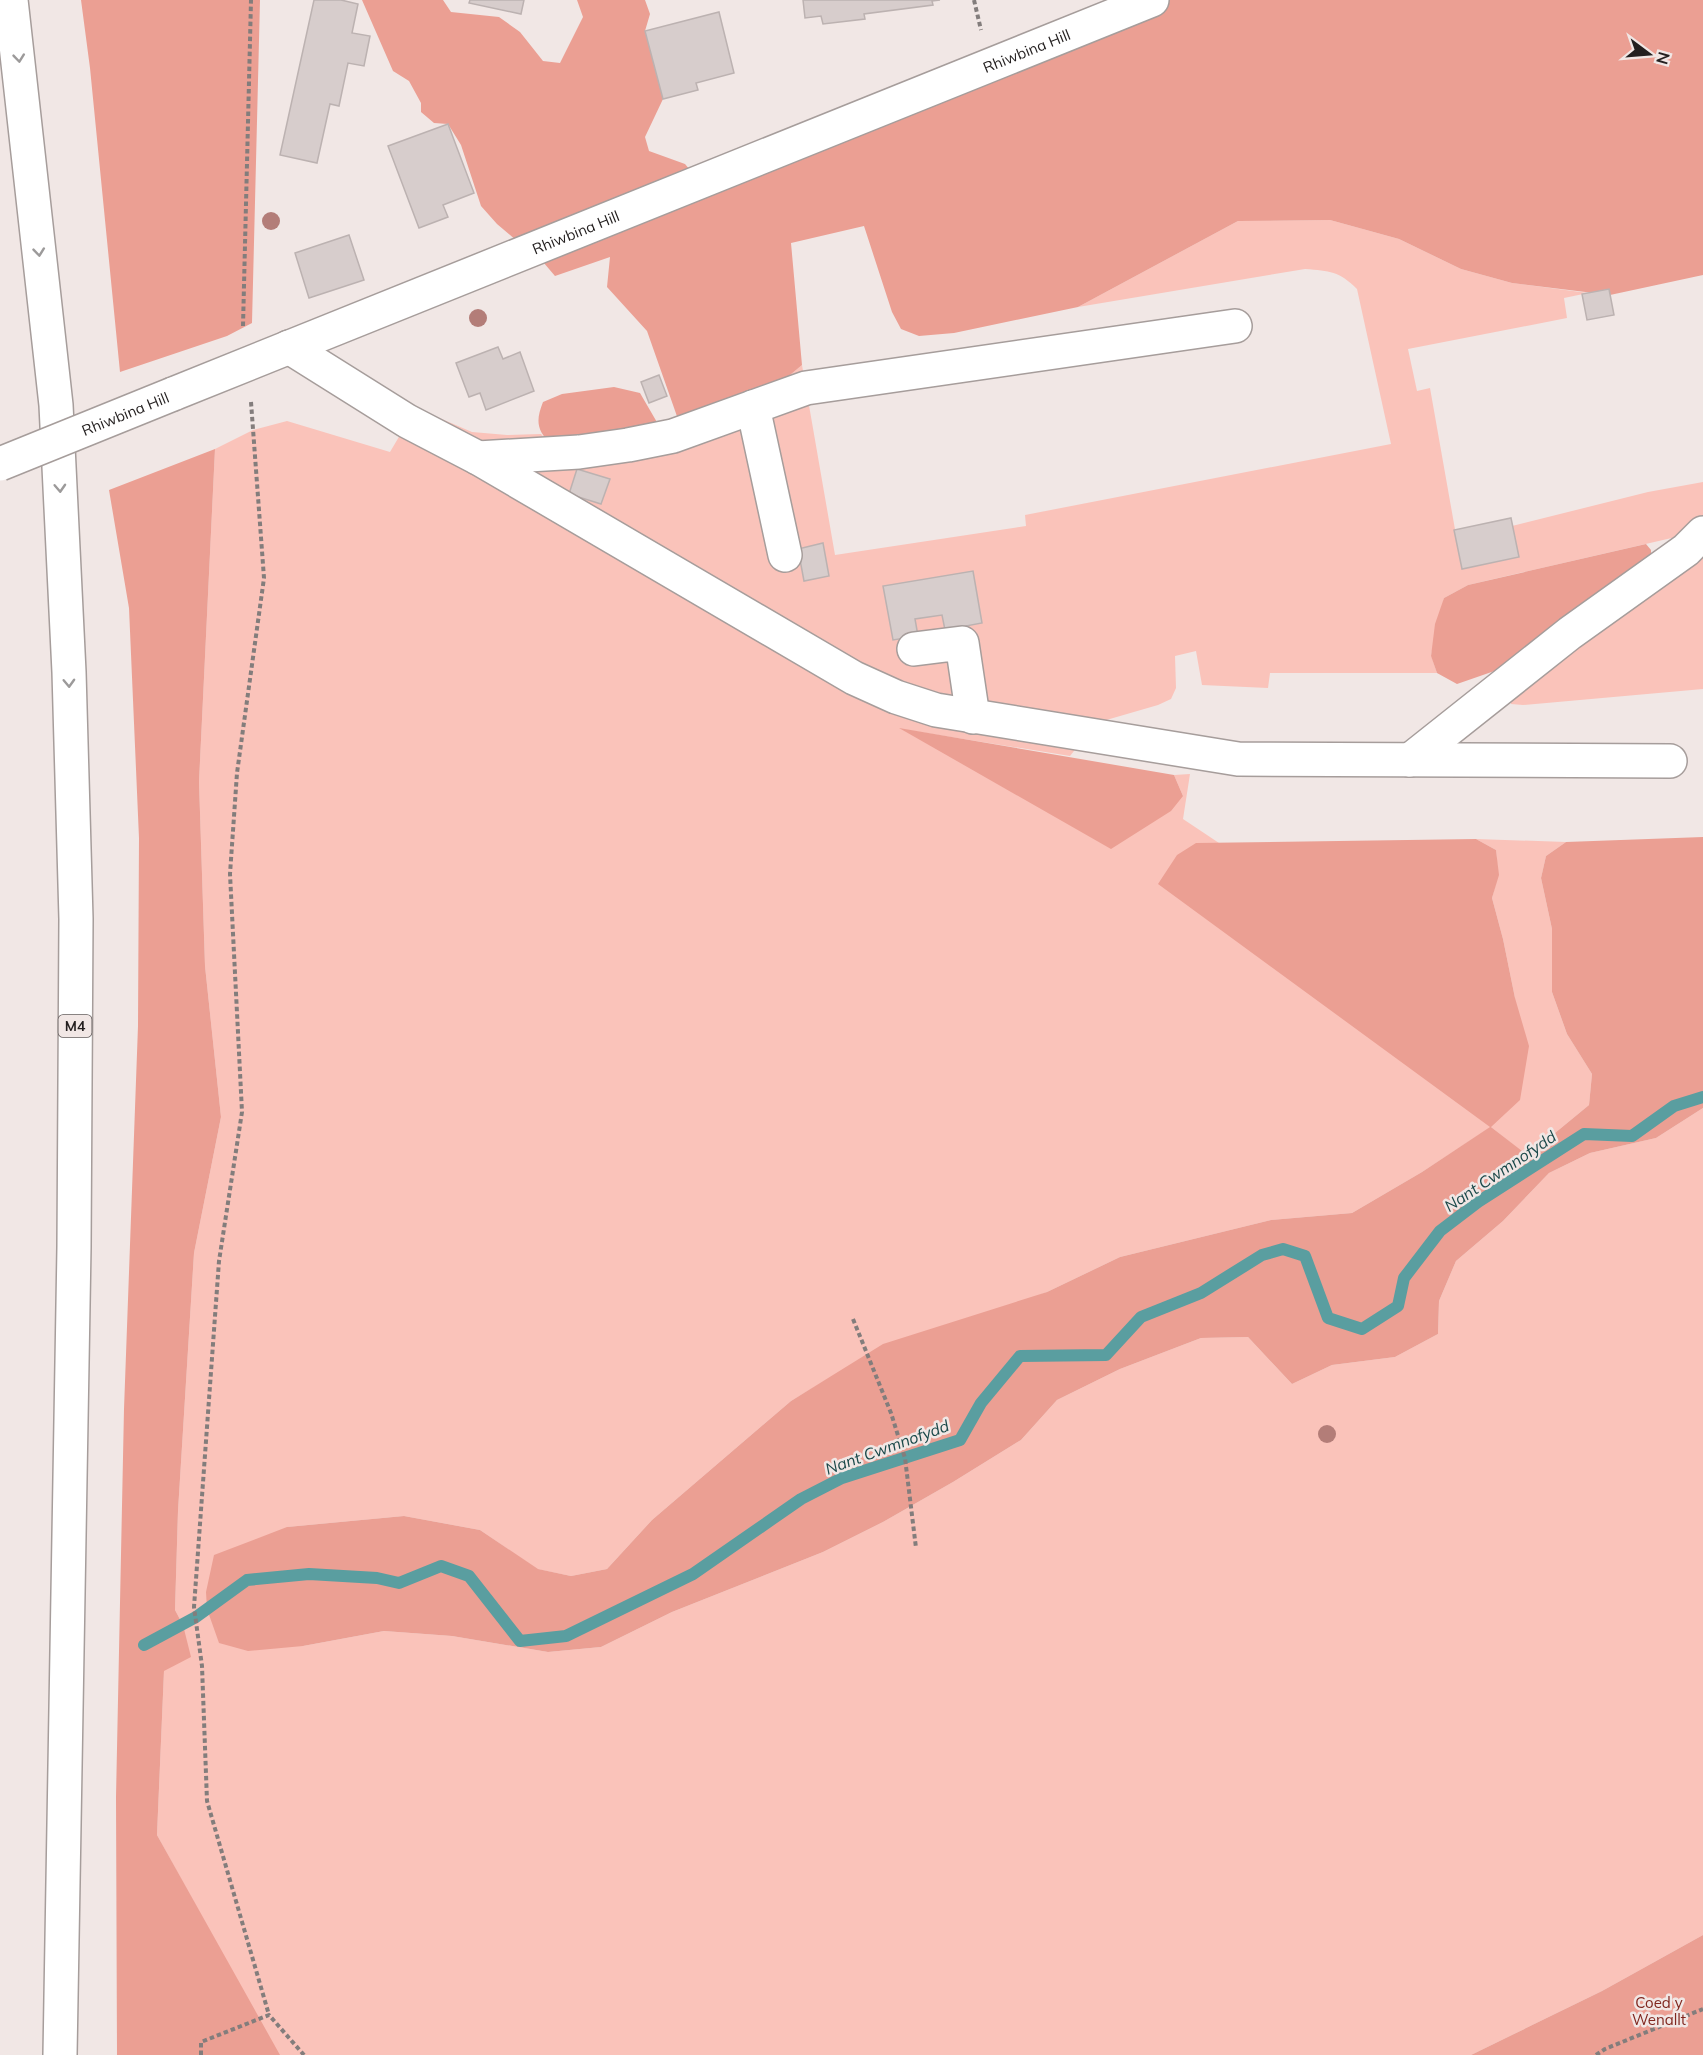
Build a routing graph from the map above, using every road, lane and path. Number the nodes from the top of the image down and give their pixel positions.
1 (11, 0) edge
2 (251, 0) edge
3 (1152, 0) edge
4 (1235, 326) dead end
5 (289, 347) junction
6 (247, 364) junction
7 (753, 407) junction
8 (478, 458) junction
9 (0, 464) edge
10 (1703, 533) edge
11 (785, 555) dead end
12 (914, 649) dead end
13 (973, 717) junction
14 (1410, 760) junction
15 (1670, 761) dead end
16 (853, 1319) dead end
17 (916, 1548) dead end
18 (1703, 2009) edge
19 (269, 2015) junction
20 (60, 2055) edge
21 (201, 2055) edge
22 (304, 2055) edge
23 (1596, 2055) edge

1 -> 20 main road, M4
2 - 6 path
3 - 5 main road, Rhiwbina Hill
4 - 7 main road
5 - 6 main road, Rhiwbina Hill
5 - 8 main road
6 - 9 main road, Rhiwbina Hill, bridge
6 - 19 path
7 - 8 main road
7 - 11 main road
8 - 13 main road
10 - 14 main road
12 - 13 main road
13 - 14 main road
14 - 15 main road
16 - 17 path
18 - 23 path
19 - 21 path
19 - 22 path

